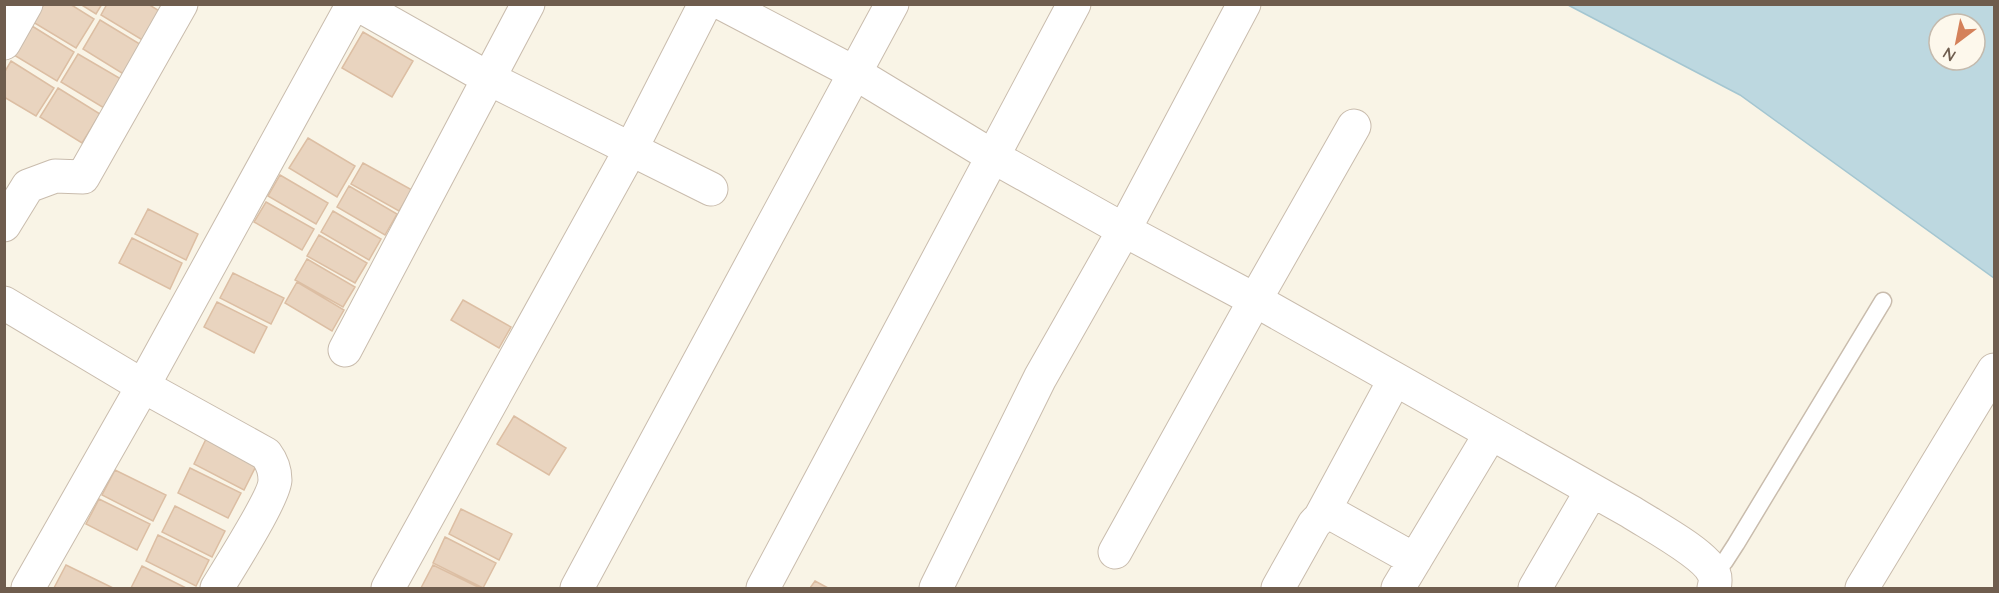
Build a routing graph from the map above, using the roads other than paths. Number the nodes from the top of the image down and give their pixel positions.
1 (26, 4) edge
2 (181, 4) edge
3 (355, 4) edge
4 (528, 4) edge
5 (705, 4) edge
6 (723, 4) edge
7 (892, 4) edge
8 (1074, 4) edge
9 (1244, 4) edge
10 (4, 43) edge
11 (855, 73) junction
12 (488, 78) junction
13 (1354, 126) dead end
14 (631, 149) junction
15 (992, 156) junction
16 (711, 189) dead end
17 (4, 225) edge
18 (1124, 230) junction
19 (1255, 300) junction
20 (1883, 301) dead end
21 (4, 303) edge
22 (345, 350) dead end
23 (1995, 370) edge
24 (1395, 379) junction
25 (143, 386) junction
26 (1491, 433) junction
27 (1592, 490) junction
28 (1321, 516) junction
29 (1115, 552) dead end
30 (1415, 560) junction
31 (1714, 581) edge
32 (28, 588) edge
33 (217, 588) edge
34 (388, 588) edge
35 (577, 588) edge
36 (763, 588) edge
37 (936, 588) edge
38 (1278, 588) edge
39 (1398, 588) edge
40 (1535, 588) edge
41 (1862, 588) edge

1 - 10 street
2 - 17 street
3 - 12 street
3 - 25 street
4 - 12 street
5 - 14 street
6 - 11 street
7 - 11 street
8 - 15 street
9 - 18 street
11 - 15 street
11 - 35 street
12 - 14 street
12 - 22 street
13 - 19 street
14 - 16 street
14 - 34 street
15 - 18 street
15 - 36 street
18 - 19 street
18 - 37 street
19 - 24 street
19 - 29 street
20 - 31 lane
21 - 25 street
23 - 41 street
24 - 26 street
24 - 28 street
25 - 32 street
25 - 33 street
26 - 27 street
26 - 30 street
27 - 31 street
27 - 40 street
28 - 30 street
28 - 38 street
30 - 39 street

